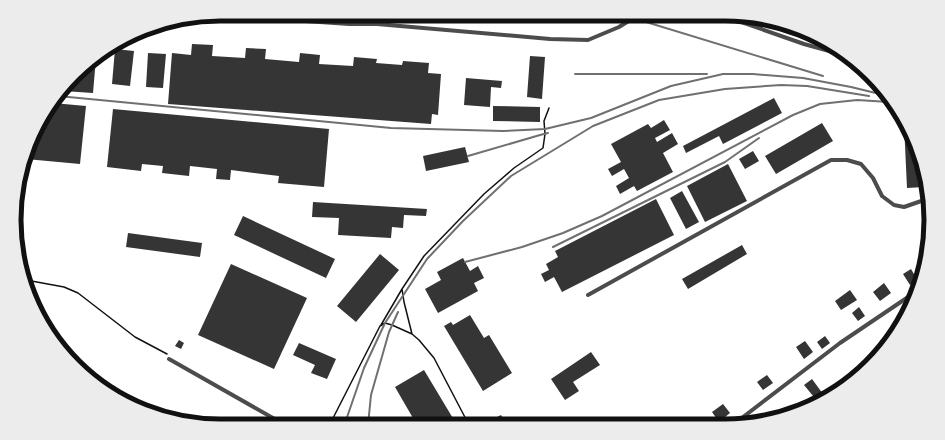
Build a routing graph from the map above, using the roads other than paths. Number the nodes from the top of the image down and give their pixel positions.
1 (309, 21) edge
2 (629, 21) edge
3 (739, 21) edge
4 (830, 51) edge
5 (923, 200) edge
6 (588, 295) dead end
7 (909, 297) edge
8 (169, 359) dead end
9 (742, 418) edge
10 (275, 419) edge

1 - 2 street
3 - 4 street
5 - 6 street
7 - 9 street
8 - 10 street

